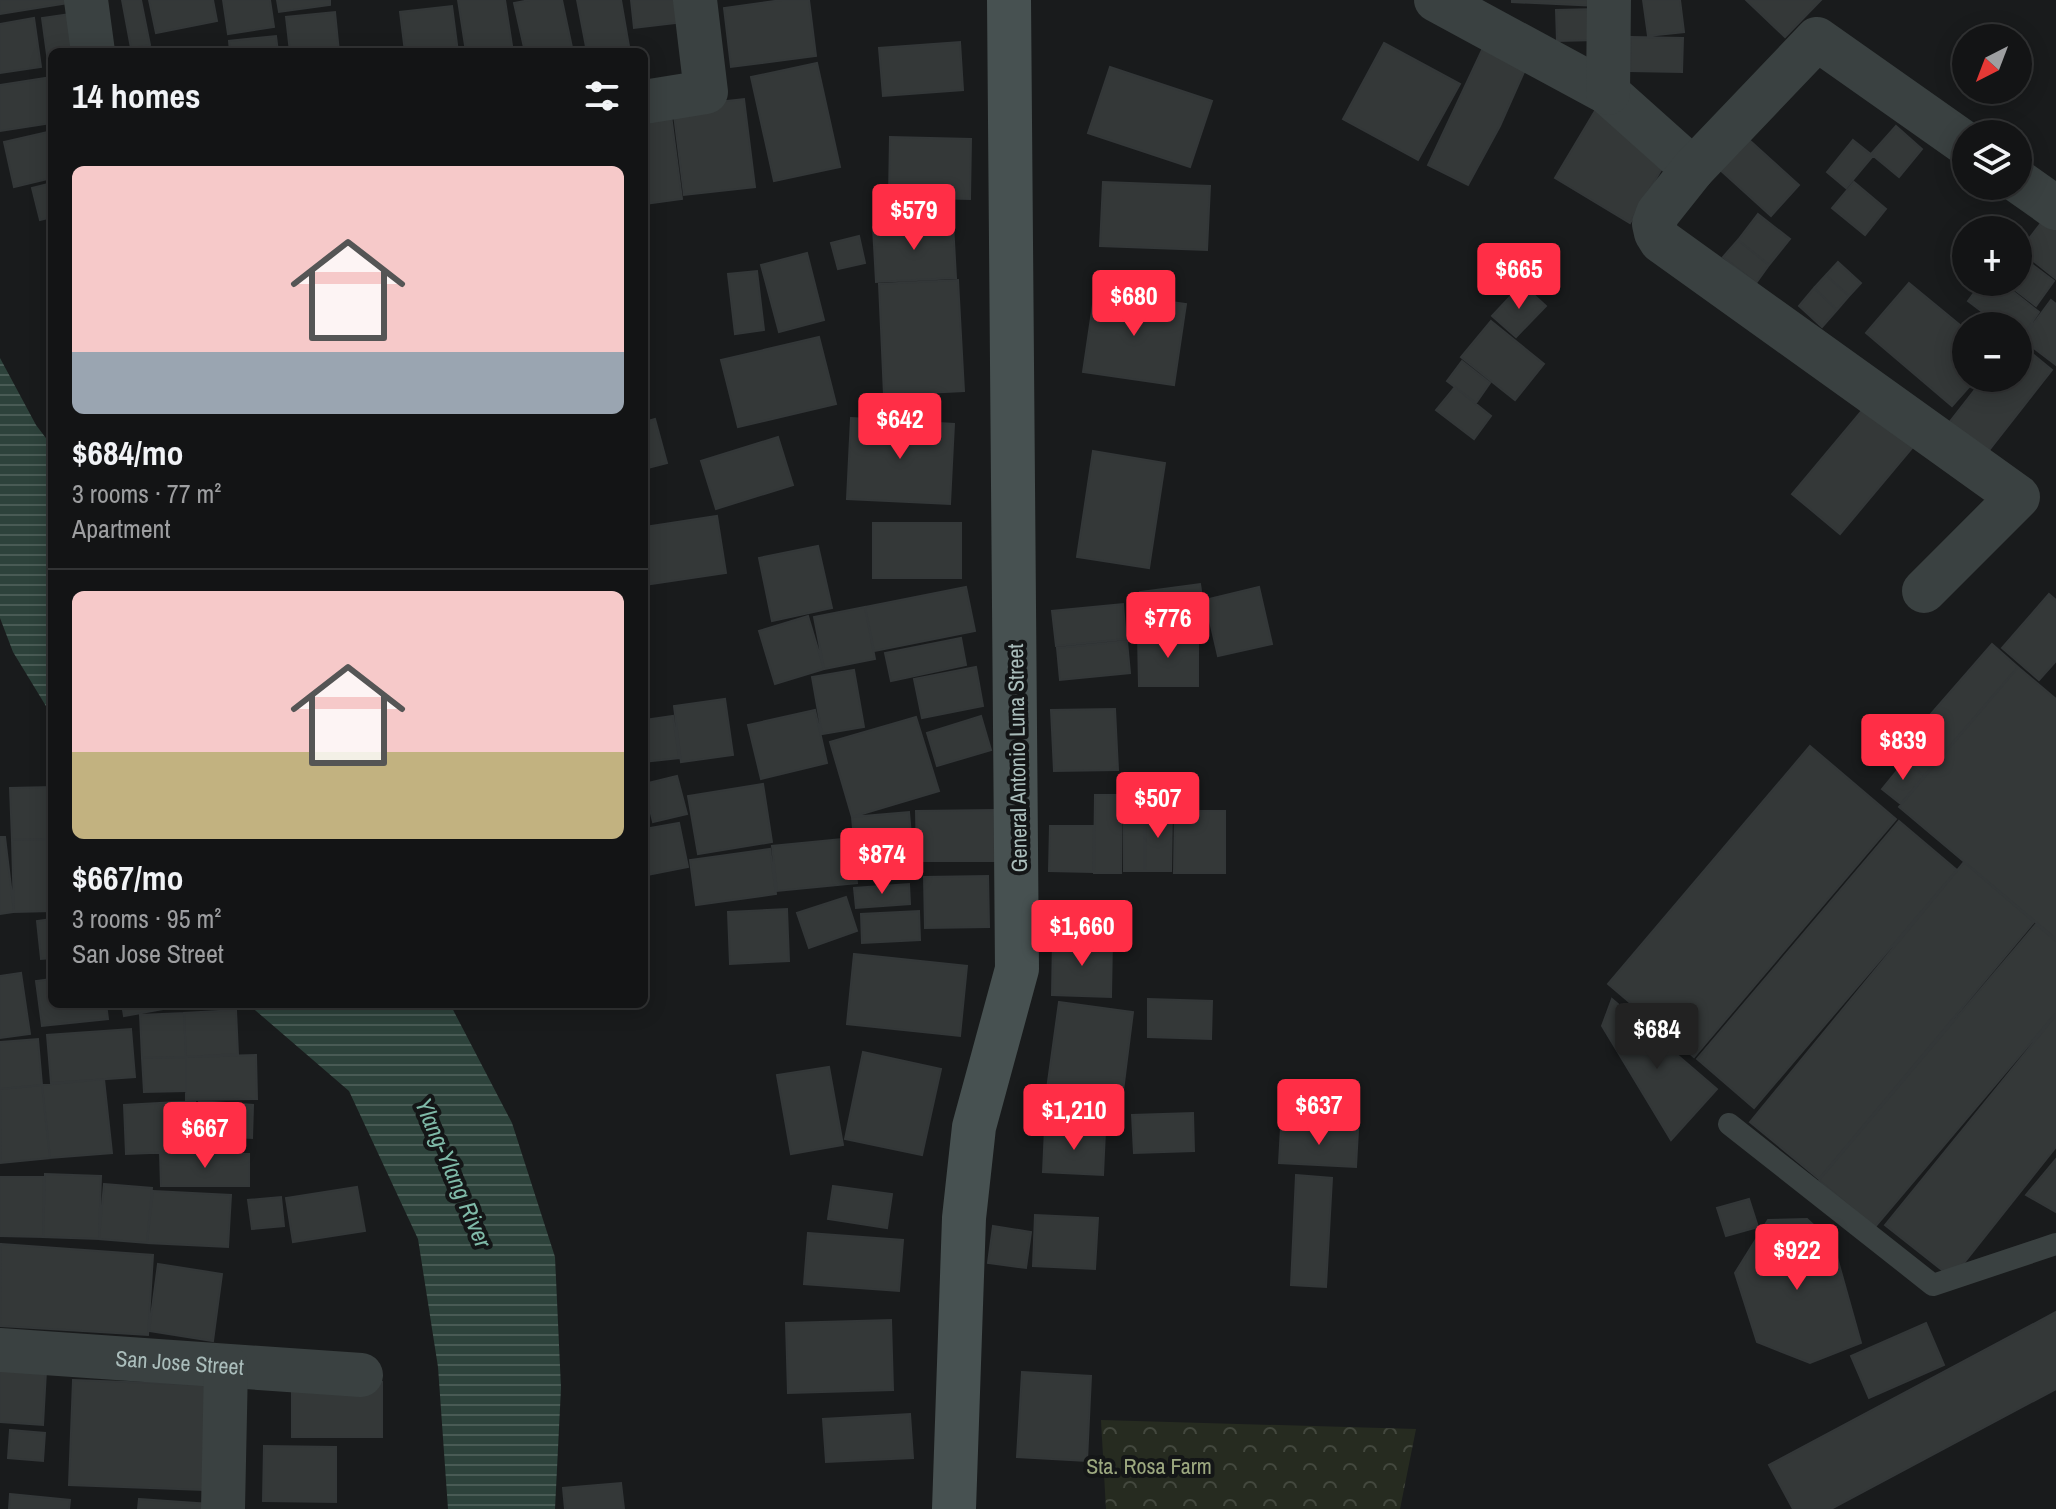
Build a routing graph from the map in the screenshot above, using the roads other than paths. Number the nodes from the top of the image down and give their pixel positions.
1 (86, 0) edge
2 (695, 0) edge
3 (1009, 0) edge
4 (1436, 0) edge
5 (1609, 0) edge
6 (92, 48) edge
7 (1608, 93) junction
8 (648, 101) edge
9 (1952, 134) edge
10 (1693, 169) junction
11 (2032, 191) edge
12 (2056, 208) edge
13 (1924, 591) dead end
14 (1729, 1124) dead end
15 (2056, 1244) edge
16 (0, 1350) edge
17 (226, 1366) junction
18 (361, 1375) dead end
19 (223, 1509) edge
20 (954, 1509) edge

1 - 6 street
2 - 8 street
3 - 20 main road, General Antonio Luna Street
4 - 7 street
5 - 7 street
7 - 10 street
9 - 10 street
10 - 13 street
11 - 12 street
14 - 15 lane
16 - 17 street, San Jose Street
17 - 18 street, San Jose Street
17 - 19 street

